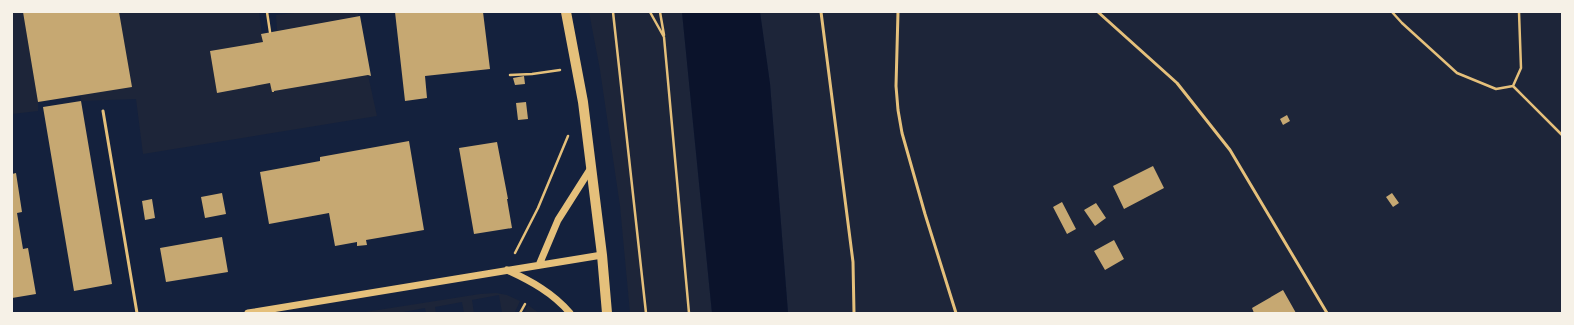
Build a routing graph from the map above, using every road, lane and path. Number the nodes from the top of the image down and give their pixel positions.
1 (267, 12) edge
2 (566, 12) edge
3 (614, 12) edge
4 (650, 12) edge
5 (660, 12) edge
6 (821, 12) edge
7 (898, 12) edge
8 (1098, 12) edge
9 (1392, 12) edge
10 (1519, 12) edge
11 (270, 32) dead end
12 (664, 37) junction
13 (576, 67) junction
14 (510, 75) dead end
15 (1513, 86) junction
16 (103, 111) dead end
17 (571, 130) dead end
18 (1562, 135) edge
19 (591, 168) junction
20 (522, 240) dead end
21 (602, 255) junction
22 (539, 265) junction
23 (507, 270) junction
24 (525, 304) dead end
25 (137, 313) edge
26 (248, 313) edge
27 (520, 313) edge
28 (570, 313) edge
29 (606, 313) edge
30 (646, 313) edge
31 (689, 313) edge
32 (854, 313) edge
33 (956, 313) edge
34 (1327, 313) edge

1 - 11 path
2 - 13 main road
3 - 30 path
4 - 12 path
5 - 12 path
6 - 32 lane
7 - 33 lane
8 - 34 lane
9 - 15 path
10 - 15 path
12 - 31 path
13 - 14 path
13 - 19 main road
15 - 18 path
16 - 25 lane
17 - 20 path
19 - 21 main road
19 - 22 street
21 - 22 street
21 - 29 main road
22 - 23 street
23 - 26 street
23 - 28 street
24 - 27 path

